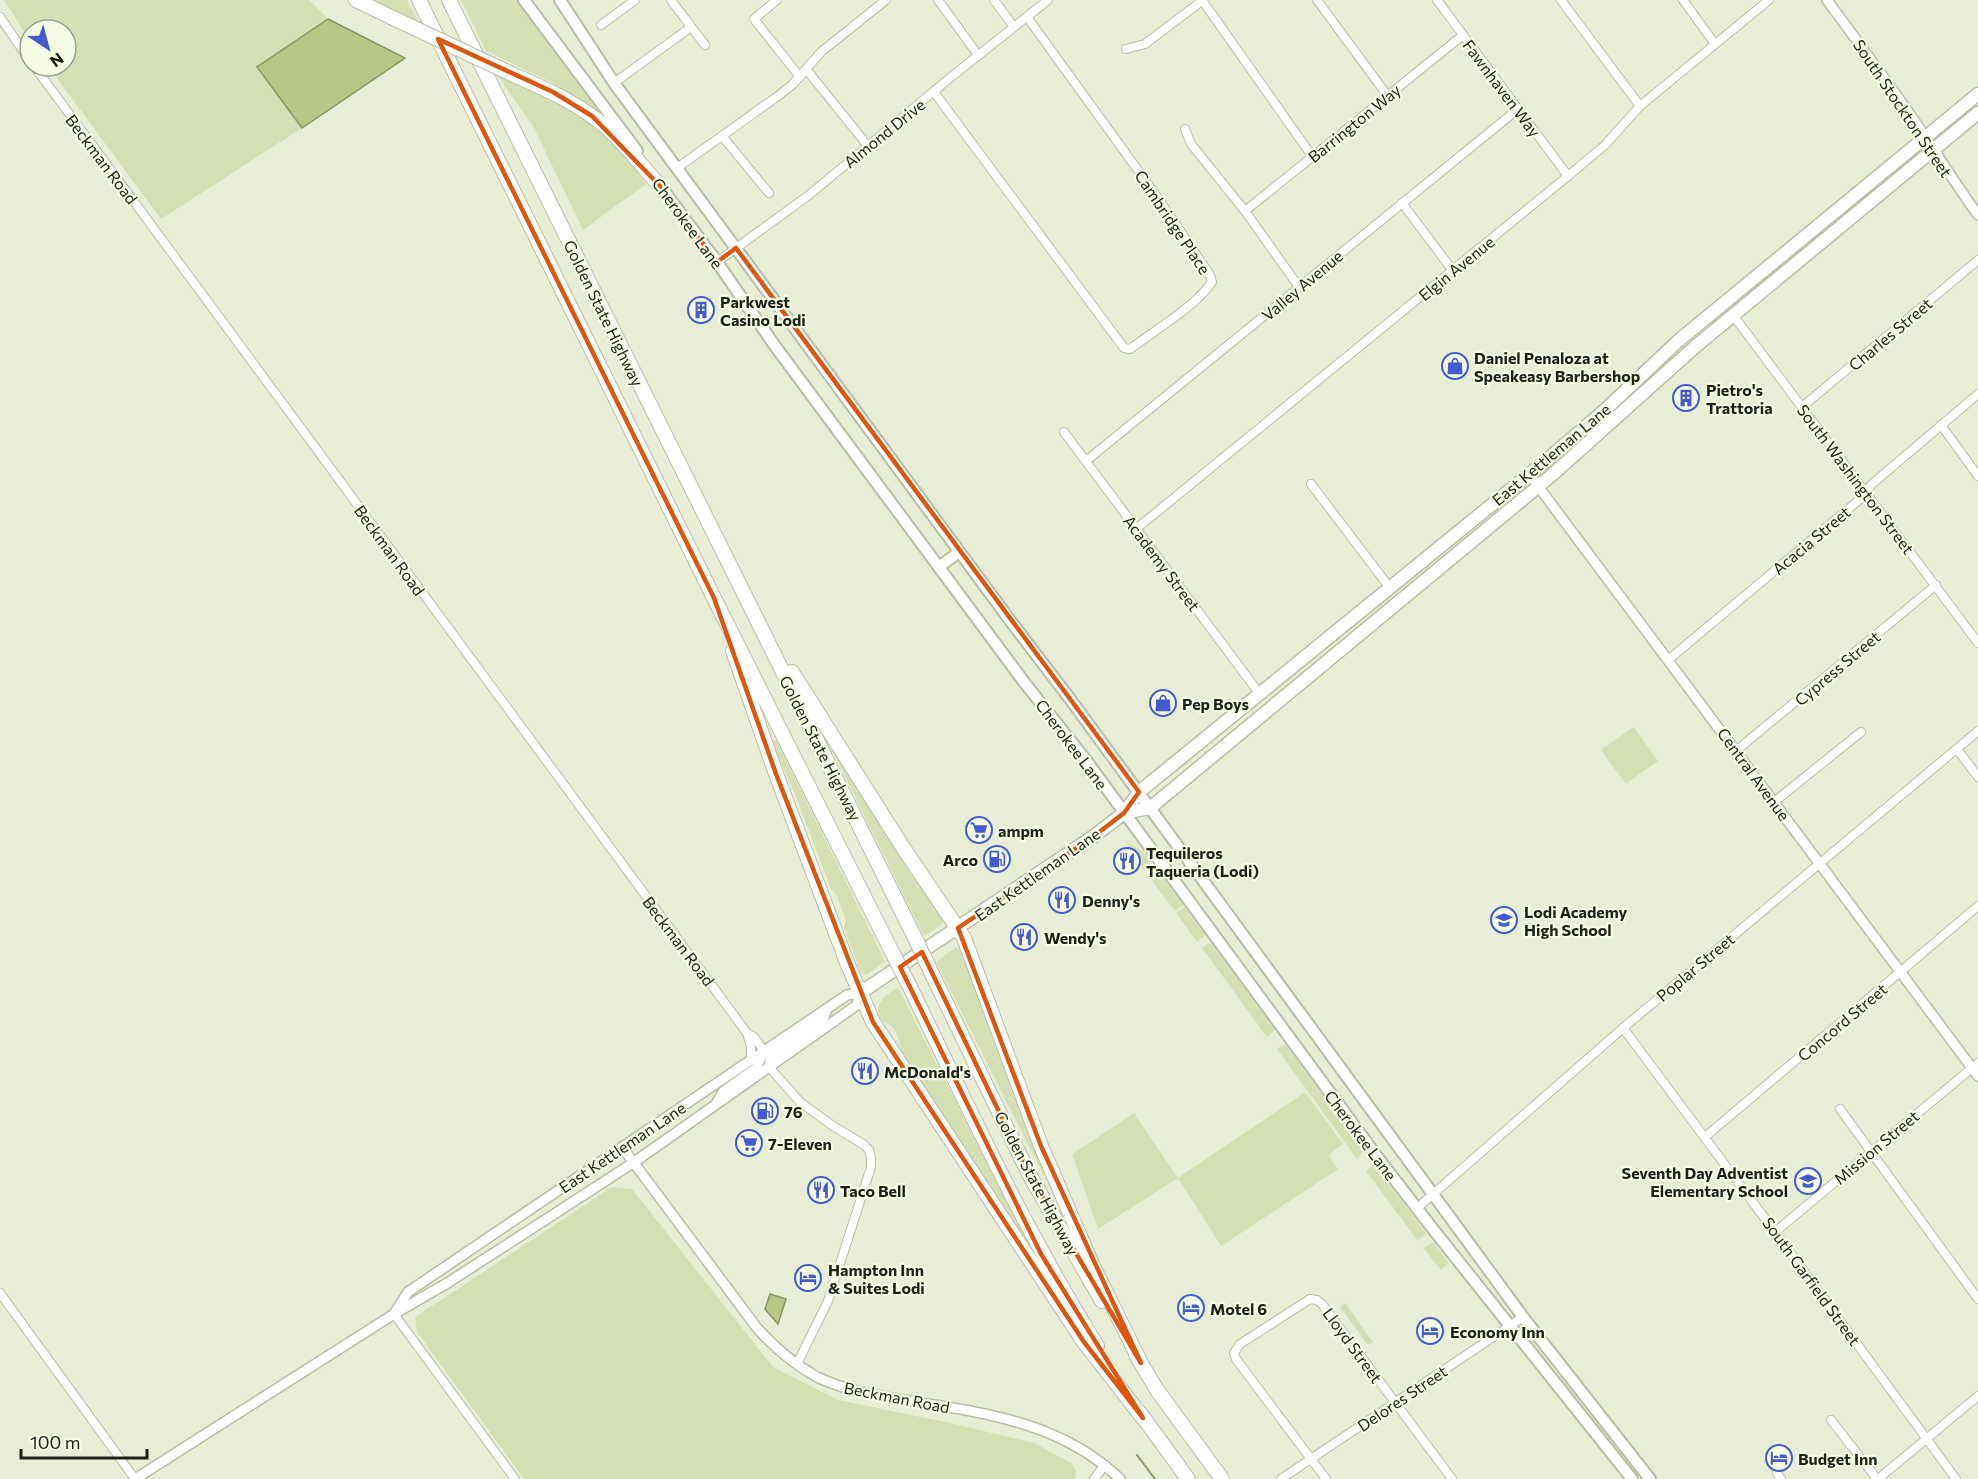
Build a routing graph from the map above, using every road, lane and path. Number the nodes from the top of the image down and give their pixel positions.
1 (356, 0) edge
2 (419, 0) edge
3 (449, 0) edge
4 (524, 0) edge
5 (560, 0) edge
6 (635, 0) edge
7 (671, 0) edge
8 (777, 0) edge
9 (886, 0) edge
10 (938, 0) edge
11 (994, 0) edge
12 (1048, 0) edge
13 (1202, 0) edge
14 (1317, 0) edge
15 (1437, 0) edge
16 (1561, 0) edge
17 (1683, 0) edge
18 (1769, 0) edge
19 (1827, 0) edge
20 (0, 17) edge
21 (1027, 17) junction
22 (600, 25) dead end
23 (691, 27) junction
24 (1014, 27) junction
25 (1463, 35) junction
26 (18, 43) edge
27 (1715, 44) junction
28 (705, 45) dead end
29 (1125, 49) dead end
30 (978, 55) junction
31 (806, 69) junction
32 (800, 77) junction
33 (43, 78) edge
34 (614, 83) junction
35 (934, 92) junction
36 (1978, 94) edge
37 (1388, 95) junction
38 (1641, 106) junction
39 (1518, 109) junction
40 (1978, 113) edge
41 (1185, 129) dead end
42 (722, 136) junction
43 (1925, 137) junction
44 (868, 146) junction
45 (1933, 150) junction
46 (1312, 156) junction
47 (677, 168) junction
48 (1568, 176) junction
49 (659, 185) junction
50 (769, 193) dead end
51 (1402, 203) junction
52 (1245, 211) junction
53 (1978, 215) edge
54 (736, 248) junction
55 (1978, 260) edge
56 (717, 262) junction
57 (1453, 270) junction
58 (1299, 287) junction
59 (1733, 315) junction
60 (1978, 394) edge
61 (1802, 407) junction
62 (1941, 425) junction
63 (1064, 432) dead end
64 (1086, 461) junction
65 (1529, 474) junction
66 (1978, 476) edge
67 (1311, 484) dead end
68 (1539, 486) junction
69 (1865, 492) junction
70 (1136, 529) junction
71 (959, 552) junction
72 (939, 567) junction
73 (735, 577) junction
74 (1936, 585) junction
75 (1390, 588) junction
76 (714, 598) junction
77 (1978, 643) edge
78 (1668, 660) junction
79 (1259, 693) junction
80 (1978, 731) edge
81 (1861, 732) dead end
82 (1957, 749) junction
83 (1737, 750) junction
84 (1978, 777) edge
85 (1139, 792) junction
86 (1774, 802) junction
87 (1150, 807) junction
88 (1124, 813) junction
89 (1820, 863) junction
90 (1978, 906) edge
91 (958, 928) junction
92 (1902, 972) junction
93 (860, 993) junction
94 (827, 1009) junction
95 (1623, 1028) junction
96 (747, 1033) junction
97 (764, 1051) junction
98 (750, 1060) junction
99 (769, 1066) junction
100 (1976, 1069) edge
101 (716, 1104) junction
102 (1840, 1109) dead end
103 (1705, 1137) junction
104 (622, 1147) junction
105 (1870, 1152) junction
106 (633, 1163) junction
107 (1433, 1195) junction
108 (1416, 1209) junction
109 (1775, 1232) junction
110 (0, 1293) edge
111 (1978, 1299) edge
112 (394, 1314) junction
113 (1523, 1317) junction
114 (1510, 1326) junction
115 (1141, 1363) junction
116 (797, 1364) junction
117 (1978, 1396) edge
118 (1396, 1404) junction
119 (1143, 1418) junction
120 (1831, 1420) dead end
121 (1926, 1440) junction
122 (1311, 1459) junction
123 (1105, 1466) junction
124 (135, 1479) edge
125 (515, 1479) edge
126 (1094, 1479) edge
127 (1120, 1479) edge
128 (1188, 1479) edge
129 (1222, 1479) edge
130 (1281, 1479) edge
131 (1326, 1479) edge
132 (1452, 1479) edge
133 (1632, 1479) edge
134 (1650, 1479) edge
135 (1877, 1479) edge
136 (1956, 1479) edge

1 - 49 highway, bridge
2 - 76 highway, Golden State Highway
3 - 73 highway, Golden State Highway
4 - 49 main road, Cherokee Lane
5 - 34 main road, Cherokee Lane
6 - 22 street
7 - 23 street
8 - 32 street
9 - 31 street
10 - 30 street
11 - 24 street
12 - 21 street, Almond Drive
13 - 29 street
13 - 46 street
14 - 37 street
15 - 25 street, Fawnhaven Way
16 - 38 street
17 - 27 street
18 - 27 street, Elgin Avenue
19 - 43 street, South Stockton Street
20 - 26 street
21 - 24 street, Almond Drive
21 - 35 street, Cambridge Place
23 - 28 street
23 - 34 street
24 - 30 street, Almond Drive
25 - 37 street, Barrington Way
25 - 39 street, Fawnhaven Way
27 - 38 street, Elgin Avenue
30 - 35 street, Almond Drive
31 - 32 street
31 - 44 street
32 - 42 street
33 - 96 street, Beckman Road
34 - 47 main road, Cherokee Lane
35 - 44 street, Almond Drive
36 - 43 main road, East Kettleman Lane
37 - 46 street, Barrington Way
38 - 48 street, Elgin Avenue
39 - 48 street, Fawnhaven Way
39 - 51 street, Valley Avenue
40 - 45 main road, East Kettleman Lane
41 - 52 street
42 - 47 street
42 - 50 street
43 - 45 street, South Stockton Street
43 - 65 main road, East Kettleman Lane
44 - 54 street, Almond Drive
45 - 53 street, South Stockton Street
45 - 59 main road, East Kettleman Lane
46 - 52 street, Barrington Way
47 - 54 main road, Cherokee Lane
48 - 57 street, Elgin Avenue
49 - 56 main road, Cherokee Lane
51 - 57 street
51 - 58 street, Valley Avenue
52 - 58 street
54 - 56 street, Almond Drive
54 - 71 main road, Cherokee Lane
55 - 61 street, Charles Street
56 - 72 main road, Cherokee Lane
57 - 70 street, Elgin Avenue
58 - 64 street, Valley Avenue
59 - 61 street, South Washington Street
59 - 68 main road, East Kettleman Lane
60 - 62 street, Acacia Street
61 - 69 street, South Washington Street
62 - 66 street
62 - 69 street, Acacia Street
63 - 64 street, Academy Street
64 - 70 street, Academy Street
65 - 68 street, Central Avenue
65 - 75 main road, East Kettleman Lane
67 - 75 street
68 - 78 street, Central Avenue
68 - 87 main road, East Kettleman Lane
69 - 74 street, South Washington Street
69 - 78 street, Acacia Street
70 - 79 street, Academy Street
71 - 72 main road
71 - 85 main road, Cherokee Lane
72 - 88 main road, Cherokee Lane
73 - 91 highway
73 - 115 highway, Golden State Highway, bridge
74 - 77 street, South Washington Street
74 - 83 street, Cypress Street
75 - 79 main road, East Kettleman Lane
76 - 93 highway
76 - 119 highway, Golden State Highway, bridge
78 - 83 street, Central Avenue
79 - 85 main road, East Kettleman Lane
80 - 82 street, Poplar Street
81 - 86 street
82 - 84 street
82 - 89 street, Poplar Street
83 - 86 street, Central Avenue
85 - 87 main road, Cherokee Lane
85 - 88 main road, East Kettleman Lane
86 - 89 street, Central Avenue
87 - 88 main road, East Kettleman Lane
87 - 107 main road, Cherokee Lane
88 - 91 main road, East Kettleman Lane
88 - 108 main road, Cherokee Lane
89 - 92 street, Central Avenue
89 - 95 street, Poplar Street
90 - 92 street, Concord Street
91 - 93 main road, East Kettleman Lane
91 - 115 highway
92 - 100 street, Central Avenue
92 - 103 street, Concord Street
93 - 94 street, East Kettleman Lane
93 - 99 street, East Kettleman Lane
93 - 119 highway
94 - 97 street, East Kettleman Lane
94 - 99 street
95 - 103 street, South Garfield Street
95 - 107 street, Poplar Street
96 - 97 street, Beckman Road
96 - 98 street
97 - 98 street, East Kettleman Lane
97 - 101 street
98 - 104 street, East Kettleman Lane
99 - 101 street, East Kettleman Lane
99 - 116 street
100 - 105 street, Mission Street
101 - 106 street, East Kettleman Lane
102 - 105 street
103 - 109 street, South Garfield Street
104 - 106 street, Beckman Road
104 - 112 street, East Kettleman Lane
105 - 109 street, Mission Street
105 - 111 street
106 - 112 street, East Kettleman Lane
106 - 116 street, Beckman Road
107 - 108 street, Poplar Street
107 - 113 main road, Cherokee Lane
108 - 114 main road, Cherokee Lane
109 - 121 street, South Garfield Street
110 - 124 street
112 - 124 street, East Kettleman Lane
112 - 125 street
113 - 114 street, Delores Street
113 - 134 main road, Cherokee Lane
114 - 118 street, Delores Street
114 - 133 main road, Cherokee Lane
115 - 129 highway, Golden State Highway
116 - 123 street, Beckman Road
117 - 121 street
118 - 122 street, Delores Street
118 - 122 street, Lloyd Street
118 - 132 street, Lloyd Street
119 - 128 highway, Golden State Highway
120 - 135 street
121 - 135 street
121 - 136 street, South Garfield Street
122 - 130 street, Delores Street
122 - 131 street
123 - 126 street
123 - 127 street, Beckman Road

